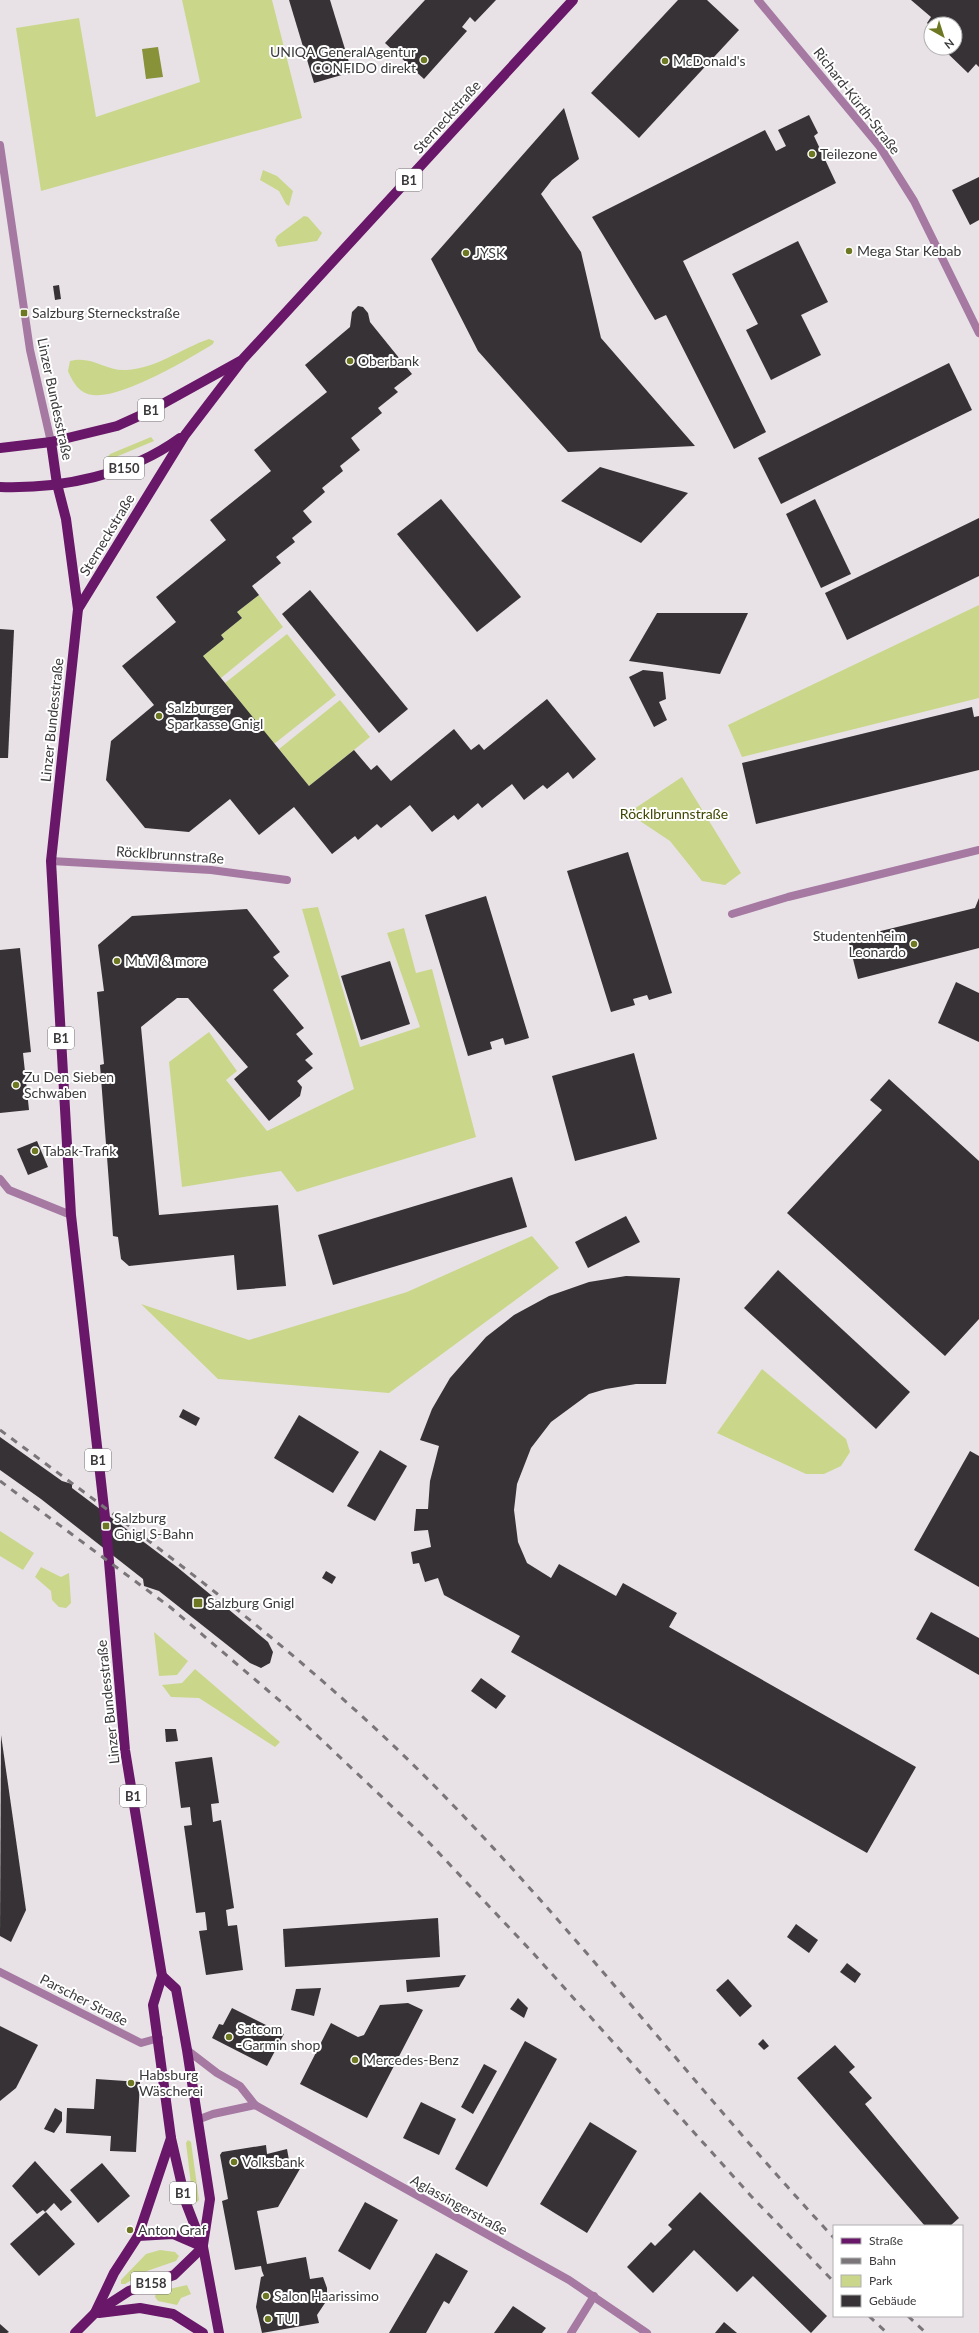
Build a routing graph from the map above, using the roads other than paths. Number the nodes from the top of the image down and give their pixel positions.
1 (574, 0) edge
2 (758, 0) edge
3 (0, 145) edge
4 (979, 333) edge
5 (243, 359) junction
6 (185, 435) junction
7 (51, 442) junction
8 (0, 448) edge
9 (57, 484) junction
10 (0, 487) edge
11 (78, 609) junction
12 (979, 850) edge
13 (51, 861) junction
14 (287, 880) dead end
15 (732, 914) dead end
16 (0, 1179) edge
17 (71, 1215) junction
18 (0, 1972) edge
19 (162, 1976) junction
20 (159, 2038) junction
21 (186, 2050) junction
22 (255, 2105) junction
23 (197, 2120) junction
24 (172, 2138) junction
25 (138, 2236) junction
26 (203, 2247) junction
27 (594, 2296) junction
28 (95, 2313) junction
29 (74, 2333) edge
30 (203, 2333) edge
31 (219, 2333) edge
32 (571, 2333) edge
33 (647, 2333) edge

1 - 5 main road, Sterneckstraße / B1
2 - 4 street, Richard-Kürth-Straße
3 - 7 street, Linzer Bundesstraße
5 - 6 main road, Sterneckstraße / B1
5 - 7 main road, Sterneckstraße / B1
6 - 9 main road, Sterneckstraße / B150
6 - 11 main road, Sterneckstraße / B1
7 - 8 main road, Sterneckstraße
7 - 9 main road, Linzer Bundesstraße / B1
9 - 10 main road, B150
9 - 11 main road, Linzer Bundesstraße / B1
11 - 13 main road, Linzer Bundesstraße / B1
12 - 15 street
13 - 14 street, Röcklbrunnstraße
13 - 17 main road, Linzer Bundesstraße / B1
16 - 17 street
17 - 19 main road, Linzer Bundesstraße / B1
18 - 20 street, Parscher Straße
19 - 20 main road, Linzer Bundesstraße / B1
19 - 21 main road, Linzer Bundesstraße / B1
20 - 24 main road, Linzer Bundesstraße / B1
21 - 22 street, Aglassingerstraße
21 - 23 main road, Linzer Bundesstraße / B1
22 - 23 street
22 - 27 street, Aglassingerstraße
23 - 26 main road, Linzer Bundesstraße / B1
24 - 25 main road, B158
24 - 26 main road, Linzer Bundesstraße / B1
25 - 26 main road
25 - 28 main road, B158
26 - 28 main road, B158
26 - 31 main road, Linzer Bundesstraße / B1
27 - 32 street
27 - 33 street, Aglassingerstraße
28 - 29 main road, B158
28 - 30 main road, B158

